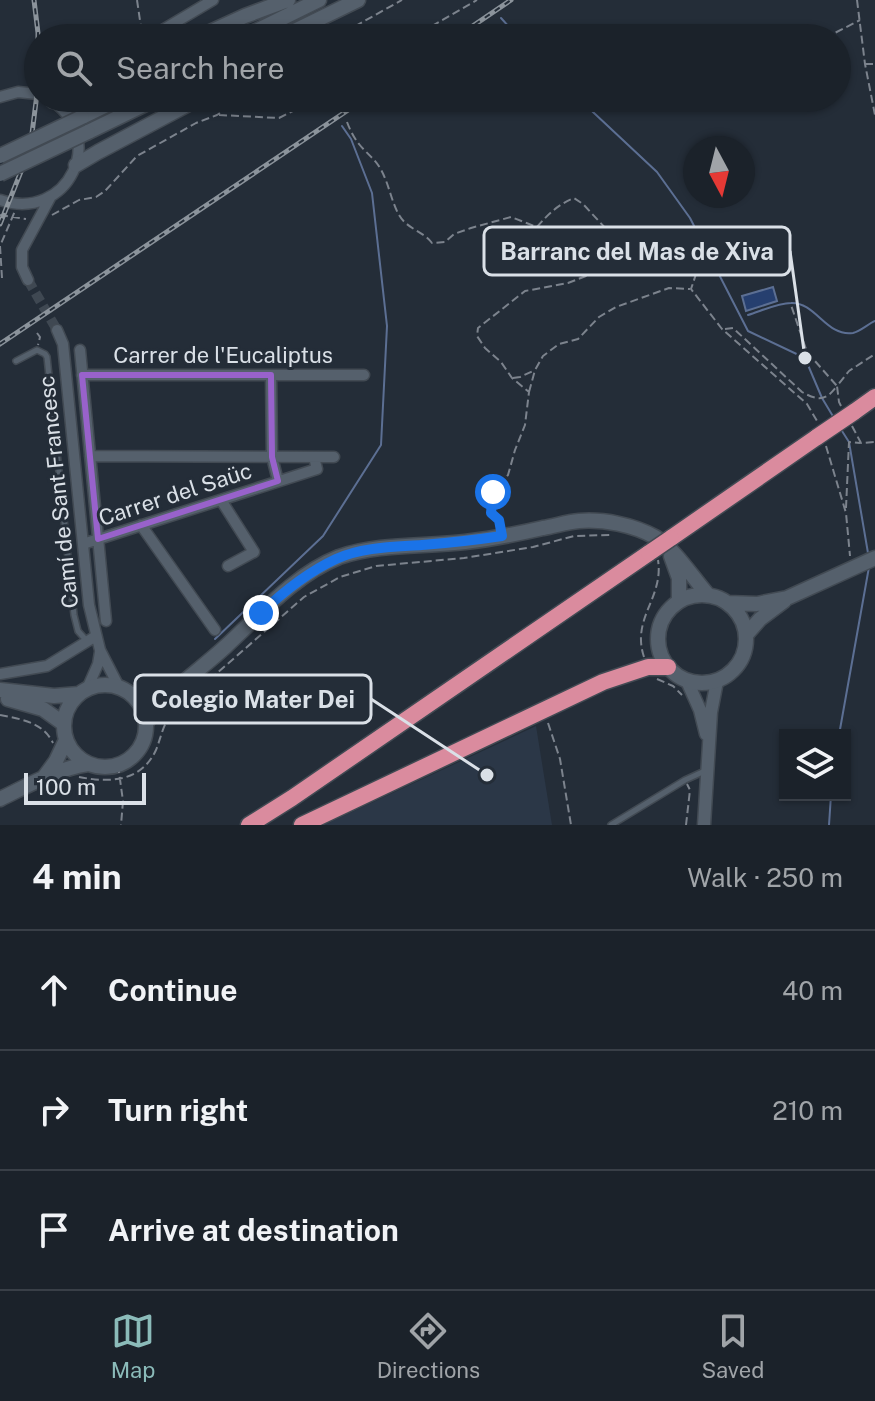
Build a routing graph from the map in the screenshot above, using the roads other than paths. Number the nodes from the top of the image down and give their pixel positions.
1 (213, 0) edge
2 (288, 0) edge
3 (319, 0) edge
4 (361, 0) edge
5 (173, 24) edge
6 (228, 24) edge
7 (270, 24) edge
8 (310, 24) edge
9 (317, 24) edge
10 (24, 93) edge
11 (0, 97) edge
12 (66, 112) edge
13 (92, 112) edge
14 (129, 112) edge
15 (174, 112) edge
16 (0, 156) edge
17 (76, 165) junction
18 (0, 174) edge
19 (50, 198) junction
20 (0, 200) edge
21 (21, 204) junction
22 (32, 228) junction
23 (28, 280) tunnel mouth
24 (57, 330) tunnel mouth
25 (80, 350) dead end
26 (16, 361) dead end
27 (82, 375) junction
28 (271, 375) junction
29 (364, 375) dead end
30 (875, 397) edge
31 (90, 456) junction
32 (272, 457) junction
33 (294, 457) junction
34 (314, 457) junction
35 (334, 457) dead end
36 (300, 475) junction
37 (278, 481) junction
38 (221, 500) junction
39 (141, 525) junction
40 (98, 539) junction
41 (83, 544) junction
42 (662, 549) junction
43 (875, 558) edge
44 (228, 566) dead end
45 (708, 595) junction
46 (787, 598) junction
47 (679, 601) junction
48 (728, 603) junction
49 (106, 621) dead end
50 (215, 630) dead end
51 (746, 635) junction
52 (91, 639) junction
53 (100, 650) junction
54 (668, 667) junction
55 (0, 674) edge
56 (687, 681) junction
57 (717, 681) junction
58 (180, 684) junction
59 (0, 690) edge
60 (83, 691) junction
61 (126, 691) junction
62 (0, 698) edge
63 (147, 722) junction
64 (64, 724) junction
65 (66, 740) junction
66 (709, 744) junction
67 (62, 762) junction
68 (88, 764) junction
69 (708, 769) junction
70 (0, 799) edge
71 (249, 825) edge
72 (302, 825) edge
73 (611, 825) edge
74 (704, 825) edge

1 - 5 street
2 - 6 main road
3 - 7 main road
4 - 8 main road
4 - 9 main road
10 - 11 street
12 - 17 street
13 - 16 main road, bridge
14 - 18 main road, bridge
15 - 17 main road
17 - 19 street
19 - 21 street
19 - 22 street
20 - 21 street
21 - 22 street
22 - 23 street
24 - 41 street, Camí de Sant Francesc
25 - 27 street, Camí de Sant Francesc
26 - 52 lane
27 - 28 street, Carrer de l'Eucaliptus
27 - 31 street, Camí de Sant Francesc
28 - 29 street, Carrer de l'Eucaliptus
28 - 32 street
30 - 42 highway, bridge
31 - 32 street
31 - 40 street, Camí de Sant Francesc
32 - 33 street
32 - 37 street
33 - 34 street
33 - 36 street
34 - 35 street
34 - 36 street
36 - 37 street, Carrer del Saüc
37 - 38 street, Carrer del Saüc
38 - 39 street, Carrer del Saüc
38 - 44 street
39 - 40 street, Carrer del Saüc
39 - 50 street
40 - 41 street, Carrer del Saüc
40 - 49 street, Camí de Sant Francesc
41 - 52 street, Camí de Sant Francesc
42 - 45 main road
42 - 47 main road
42 - 58 main road
42 - 71 highway
43 - 46 main road
45 - 47 main road
45 - 48 main road
46 - 48 main road
46 - 51 main road
47 - 54 main road
48 - 51 main road
51 - 57 main road
52 - 53 street, Camí de Sant Francesc
52 - 55 street
53 - 60 street
53 - 61 street, Camí de Sant Francesc
54 - 56 main road
54 - 72 highway
56 - 57 main road
56 - 66 street
57 - 66 street
58 - 61 main road
58 - 63 main road
59 - 60 main road
60 - 61 main road
60 - 64 main road
61 - 63 main road
62 - 64 main road
63 - 68 main road
64 - 65 main road
65 - 67 main road
65 - 68 main road
66 - 69 street
67 - 68 main road
67 - 70 main road
69 - 73 lane
69 - 74 street

